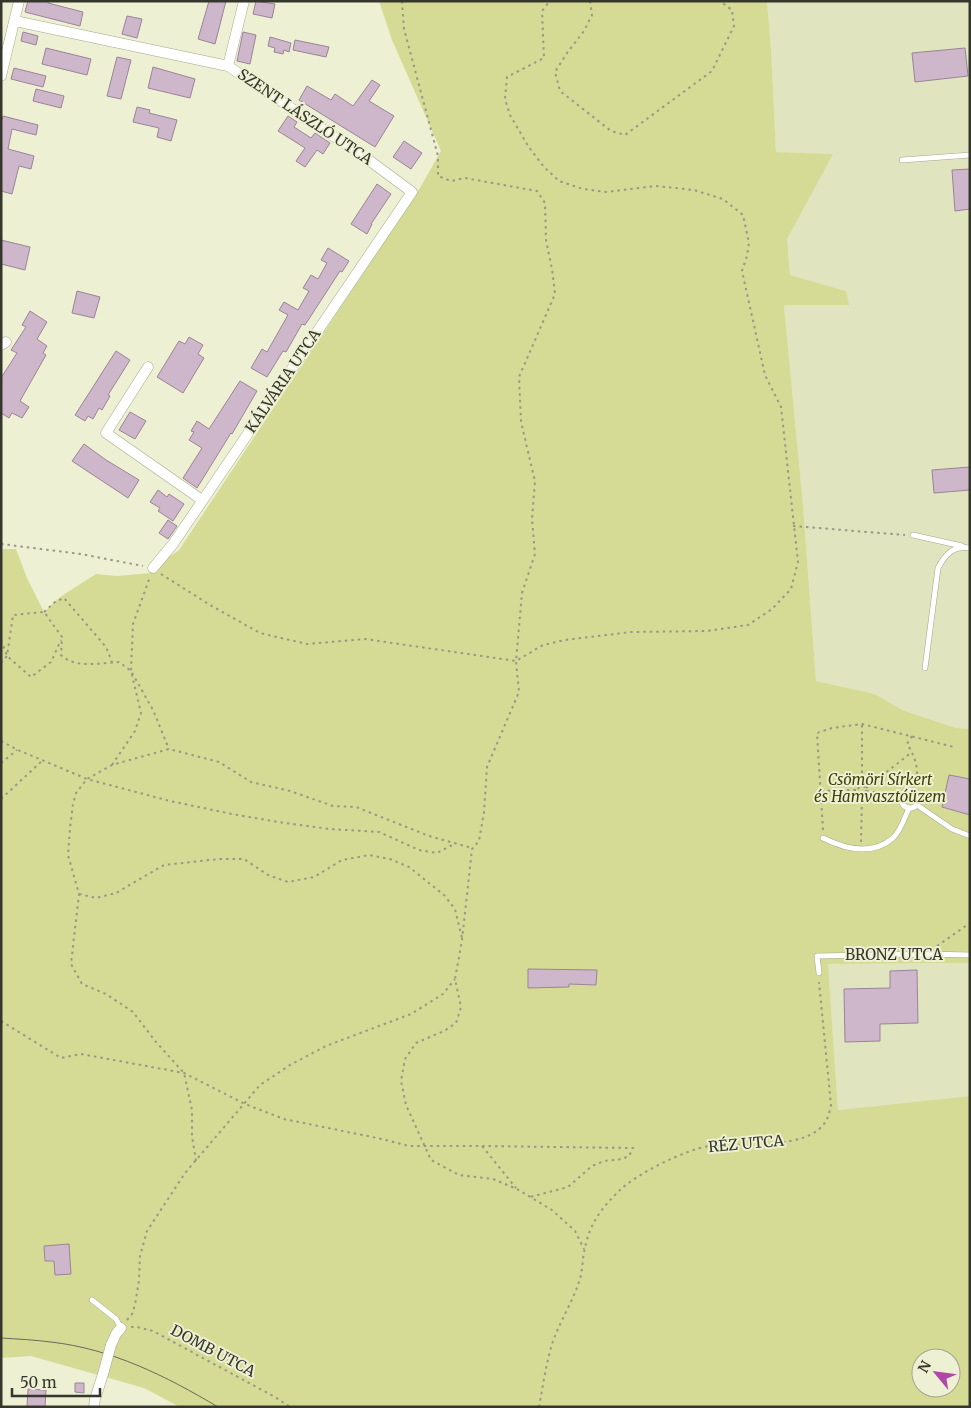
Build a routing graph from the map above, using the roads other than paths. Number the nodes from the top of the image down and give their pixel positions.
1 (19, 1) edge
2 (244, 1) edge
3 (14, 21) junction
4 (228, 66) junction
5 (1, 76) edge
6 (970, 155) edge
7 (902, 160) dead end
8 (412, 192) joint
9 (148, 367) dead end
10 (202, 500) junction
11 (913, 535) road end
12 (967, 547) edge
13 (153, 568) road end
14 (925, 668) dead end
15 (917, 805) junction
16 (909, 808) junction
17 (970, 836) edge
18 (823, 838) road end
19 (970, 955) edge
20 (819, 973) road end
21 (92, 1300) dead end
22 (121, 1328) joint
23 (94, 1407) edge

1 - 3 street
2 - 4 street
3 - 4 street, SZENT LÁSZLÓ UTCA
3 - 5 street
4 - 8 street, SZENT LÁSZLÓ UTCA
6 - 7 lane
8 - 10 street, KÁLVÁRIA UTCA
9 - 10 street
10 - 13 street, KÁLVÁRIA UTCA
11 - 12 lane
12 - 14 lane
15 - 16 lane
15 - 16 lane
15 - 17 lane
16 - 18 lane
19 - 20 lane, BRONZ UTCA
21 - 22 lane
22 - 23 street, bridge

